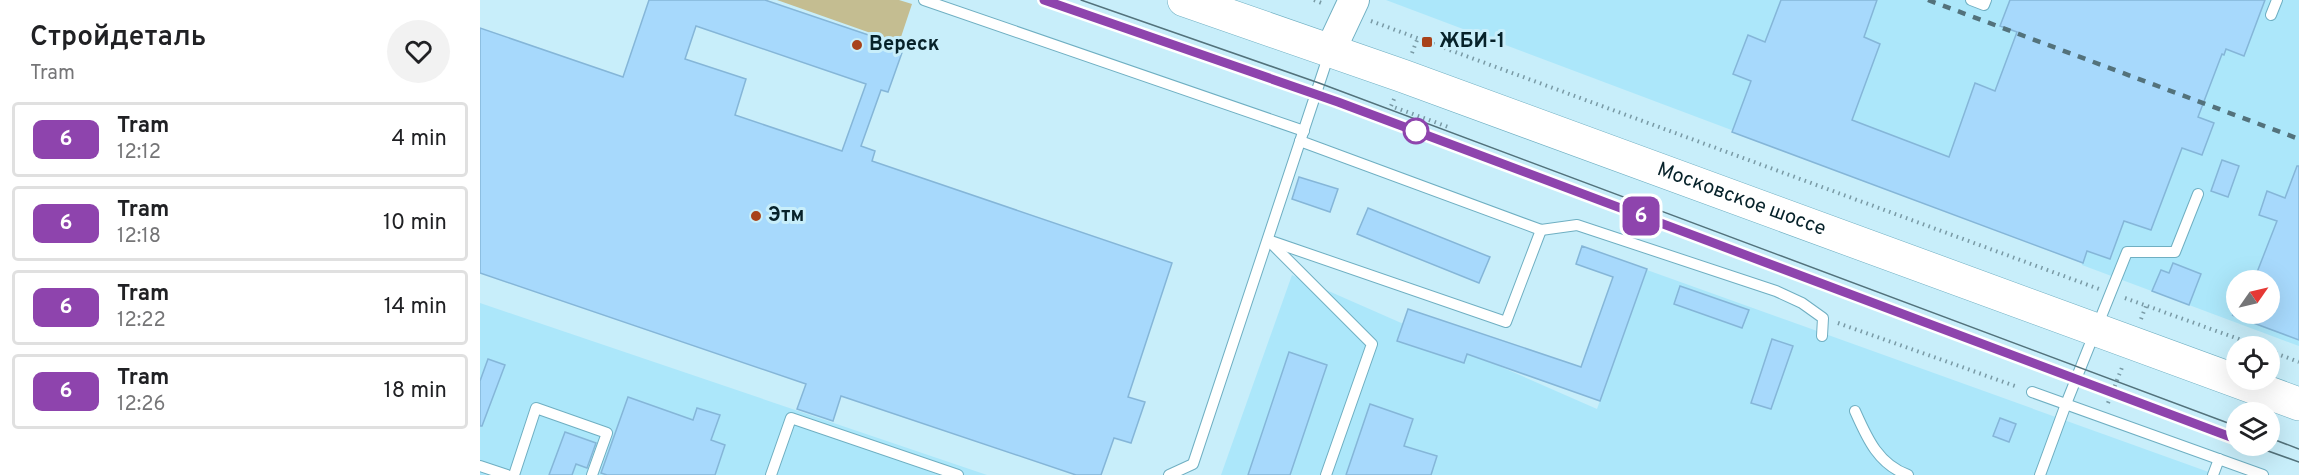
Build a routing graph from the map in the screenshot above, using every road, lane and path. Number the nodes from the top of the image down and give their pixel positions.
1 (924, 0) edge
2 (1184, 0) edge
3 (1314, 0) edge
4 (1971, 0) edge
5 (1986, 0) edge
6 (2277, 0) edge
7 (1321, 1) edge
8 (1351, 6) edge
9 (2271, 15) dead end
10 (1330, 51) junction
11 (1302, 136) junction
12 (2198, 194) dead end
13 (1541, 230) junction
14 (1268, 240) junction
15 (2111, 293) junction
16 (1848, 326) dead end
17 (2097, 329) junction
18 (1822, 336) dead end
19 (2230, 336) edge
20 (2280, 355) edge
21 (2299, 362) edge
22 (2032, 392) joint
23 (2066, 404) junction
24 (2299, 404) edge
25 (1854, 411) dead end
26 (2219, 459) junction
27 (480, 466) edge
28 (507, 475) edge
29 (514, 475) edge
30 (592, 475) edge
31 (771, 475) edge
32 (958, 475) edge
33 (1169, 475) edge
34 (1326, 475) edge
35 (1908, 475) edge
36 (2040, 475) edge
37 (2213, 475) edge
38 (2263, 475) edge

1 - 11 lane
2 - 10 main road, Московское шоссе
3 - 7 path
4 - 5 lane
6 - 9 lane
7 - 8 path
8 - 10 main road
8 - 15 path
10 - 11 lane
10 - 17 main road, Московское шоссе
11 - 13 lane
11 - 14 lane
12 - 15 lane
13 - 14 lane
13 - 18 lane
14 - 33 lane
14 - 34 lane
15 - 17 lane
15 - 19 path
16 - 22 path
17 - 23 lane
17 - 24 main road, Московское шоссе
20 - 21 path
22 - 23 lane
23 - 26 lane
23 - 36 lane
25 - 35 lane
26 - 37 lane
26 - 38 lane
27 - 28 lane
29 - 30 lane
31 - 32 lane

